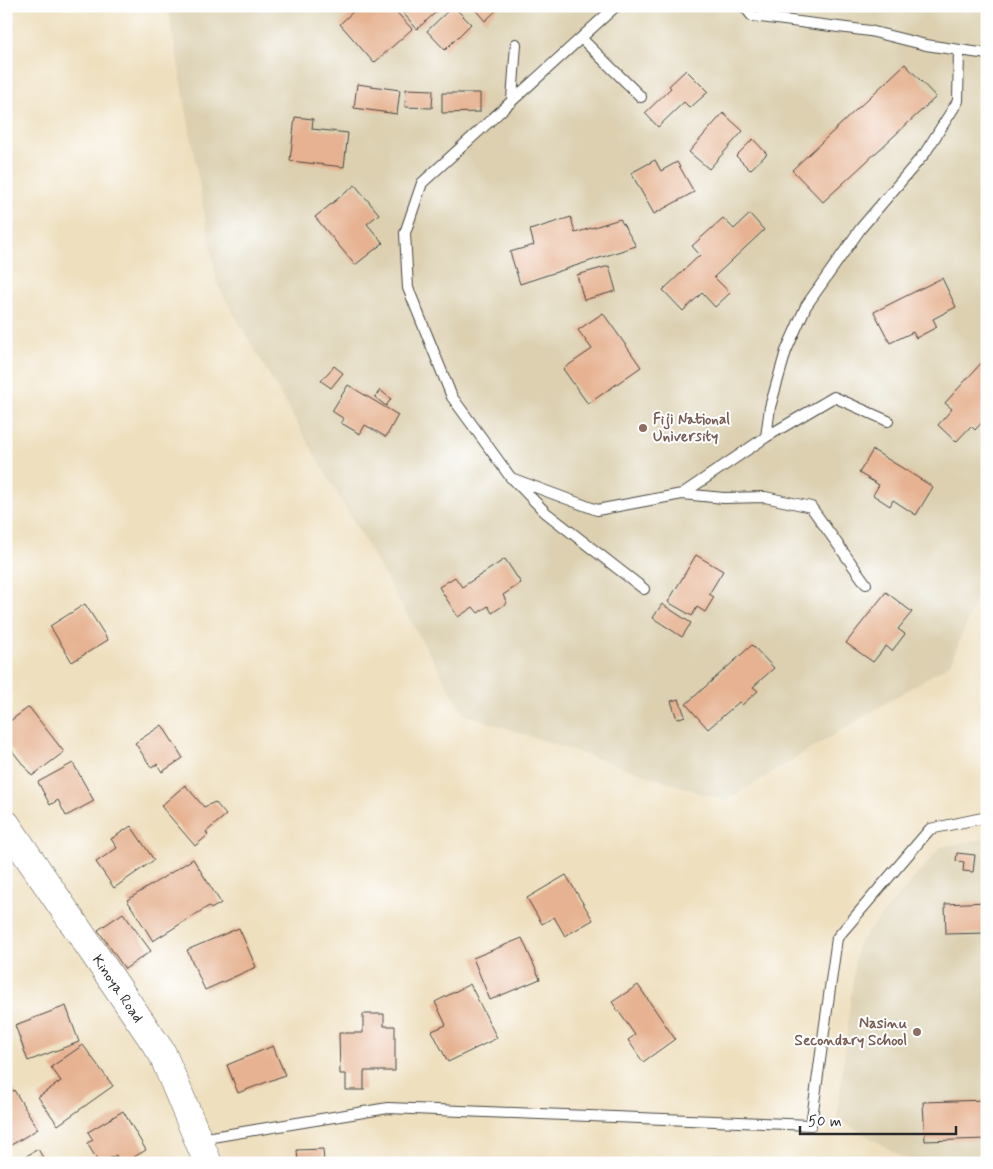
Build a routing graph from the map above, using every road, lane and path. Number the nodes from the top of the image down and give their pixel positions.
1 (616, 6) edge
2 (744, 6) edge
3 (582, 39) junction
4 (516, 44) dead end
5 (959, 50) junction
6 (987, 54) edge
7 (641, 97) dead end
8 (512, 100) junction
9 (888, 421) dead end
10 (766, 437) junction
11 (511, 478) junction
12 (682, 494) junction
13 (866, 584) dead end
14 (644, 589) dead end
15 (987, 817) edge
16 (6, 824) edge
17 (203, 1151) edge

1 - 3 lane
2 - 5 lane
3 - 7 lane
3 - 8 lane
4 - 8 lane
5 - 6 lane
5 - 10 lane
8 - 11 lane
9 - 10 lane
10 - 12 lane
11 - 12 lane
11 - 14 lane
12 - 13 lane
15 - 17 lane
16 - 17 main road, Kinoya Road

